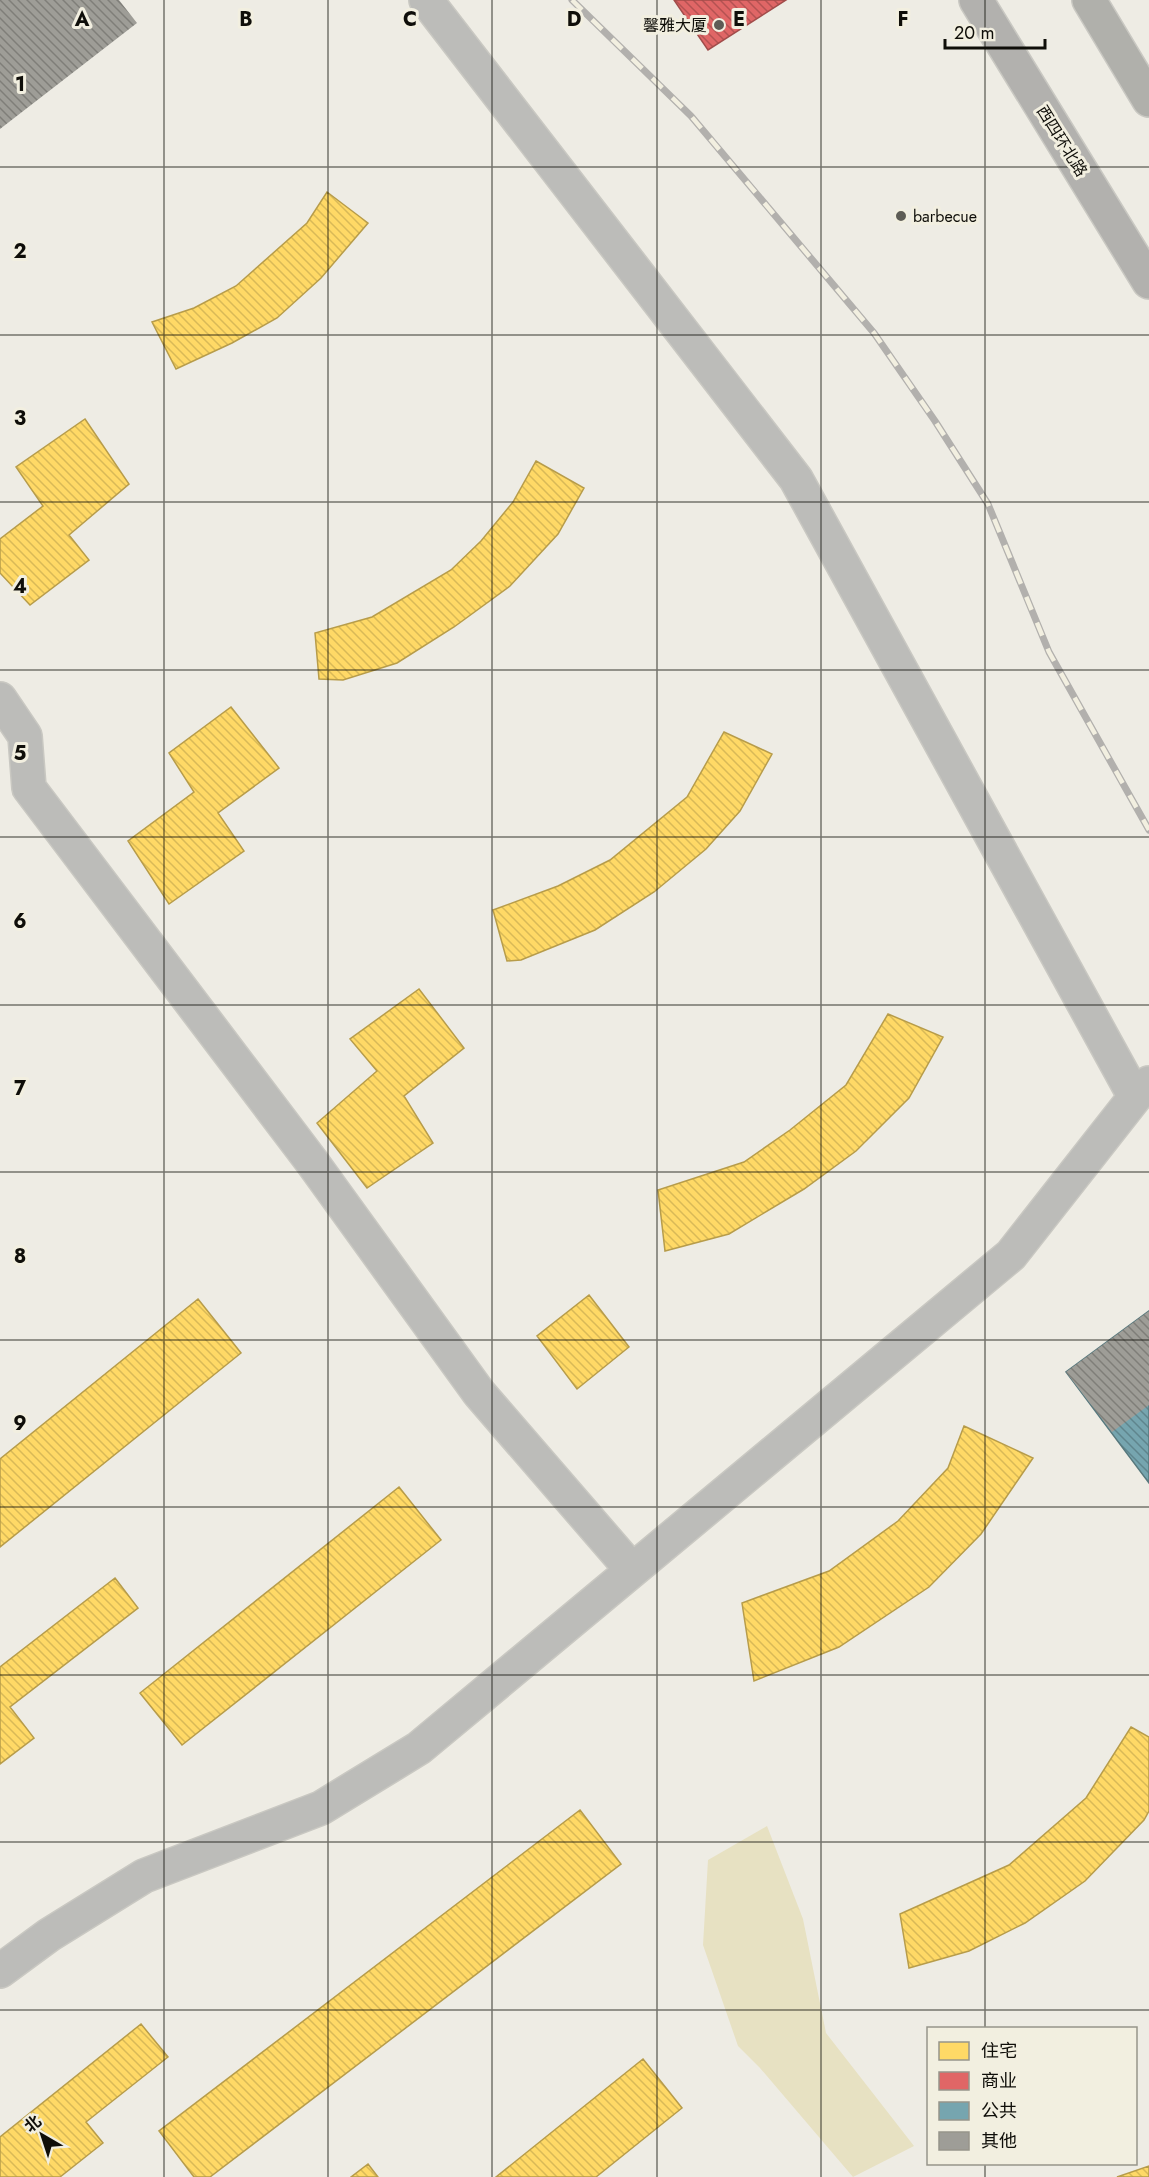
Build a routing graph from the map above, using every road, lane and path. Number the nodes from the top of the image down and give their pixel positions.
1 (426, 0) edge
2 (976, 0) edge
3 (1089, 0) edge
4 (1149, 100) edge
5 (1149, 282) edge
6 (0, 699) edge
7 (1142, 1090) edge
8 (632, 1570) junction
9 (0, 1971) edge

1 - 7 street
2 - 5 street, 西四环北路
3 - 4 highway
6 - 8 street
7 - 8 street
8 - 9 street

